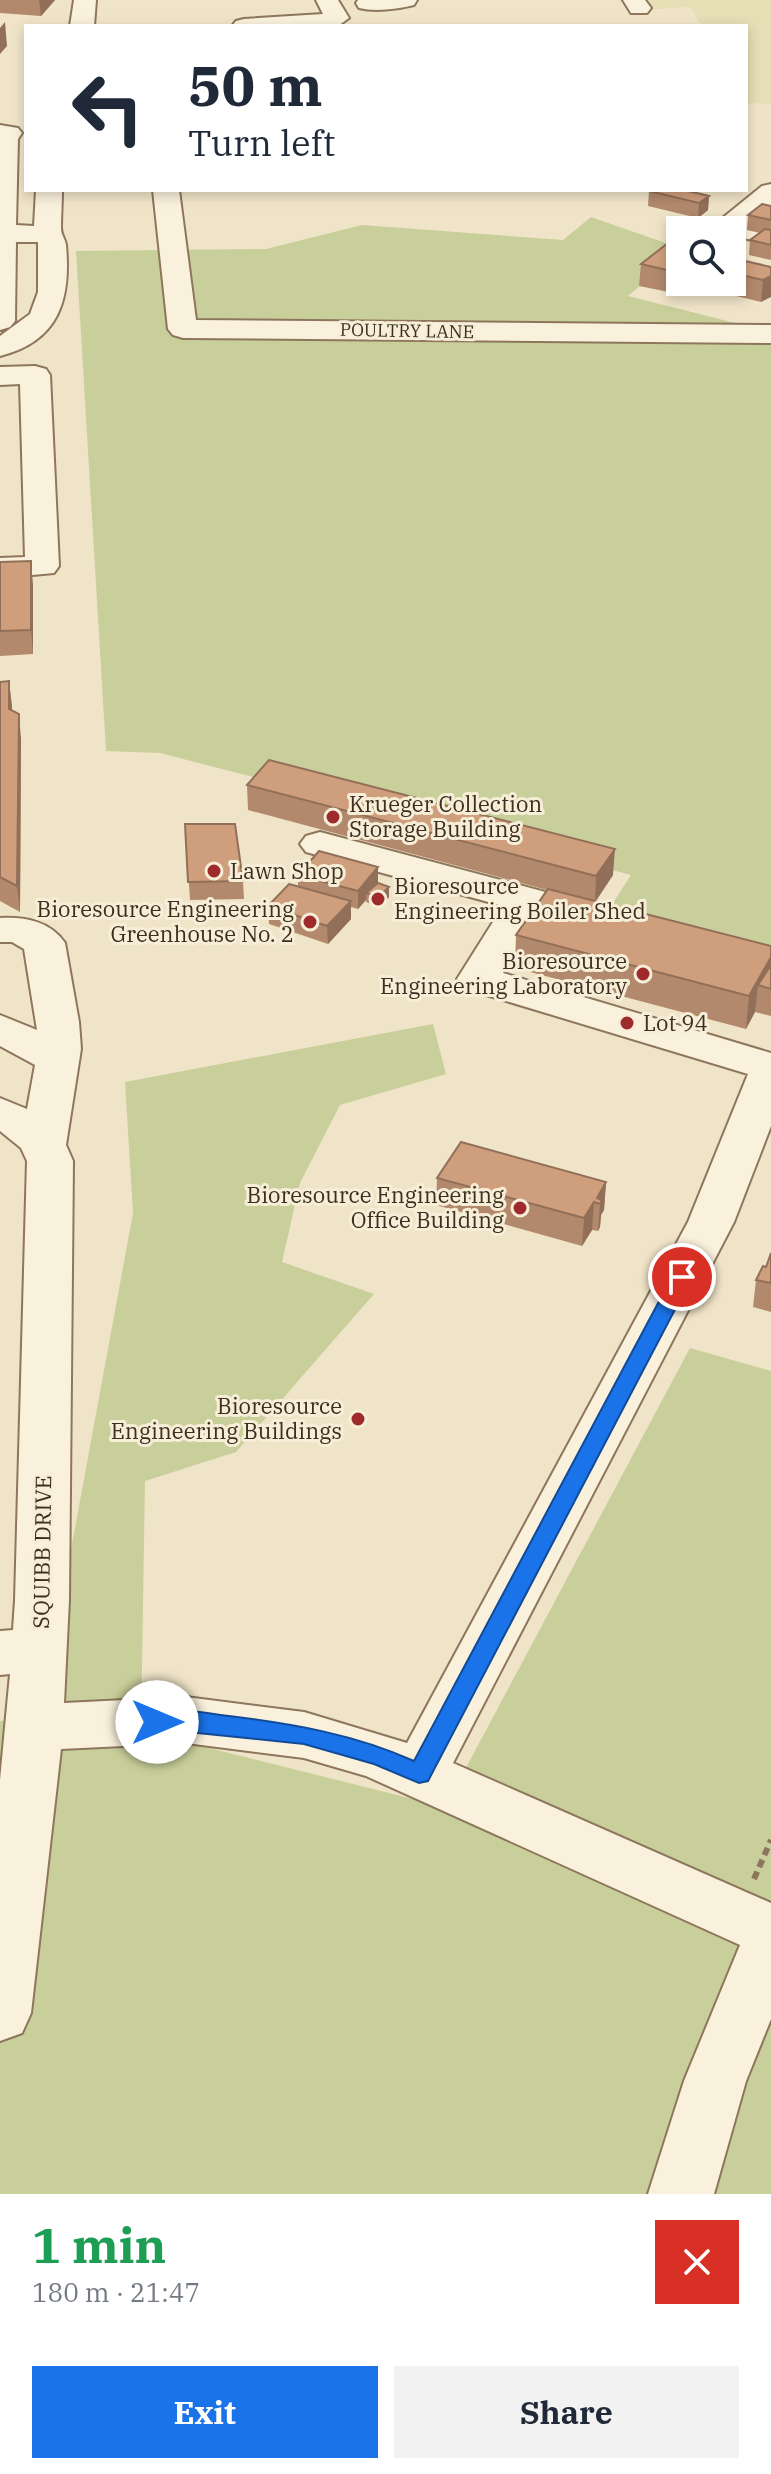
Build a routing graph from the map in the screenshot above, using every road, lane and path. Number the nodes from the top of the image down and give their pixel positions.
1 (85, 0) edge
2 (230, 0) edge
3 (327, 0) edge
4 (406, 0) edge
5 (367, 3) dead end
6 (82, 24) edge
7 (242, 24) edge
8 (273, 24) edge
9 (12, 133) edge
10 (49, 192) edge
11 (166, 192) edge
12 (771, 192) edge
13 (2, 233) edge
14 (47, 234) junction
15 (771, 237) edge
16 (0, 321) edge
17 (769, 326) edge
18 (0, 347) edge
19 (0, 376) edge
20 (0, 568) edge
21 (320, 844) dead end
22 (527, 900) junction
23 (634, 928) edge
24 (0, 930) edge
25 (0, 1028) edge
26 (57, 1059) junction
27 (771, 1068) edge
28 (0, 1112) edge
29 (44, 1144) junction
30 (20, 1652) edge
31 (35, 1727) junction
32 (419, 1774) junction
33 (771, 1931) edge
34 (771, 1942) edge
35 (0, 2013) edge
36 (681, 2194) edge

1 - 6 street
2 - 7 street
3 - 8 street
4 - 5 street
9 - 13 street
10 - 14 street
11 - 17 street, POULTRY LANE
12 - 15 street
13 - 14 street
13 - 16 street
14 - 18 street
19 - 20 street
21 - 22 street
22 - 23 street
22 - 27 street
24 - 26 street, SQUIBB DRIVE
25 - 26 street
26 - 29 street, SQUIBB DRIVE
27 - 32 street
28 - 29 street
29 - 30 street, SQUIBB DRIVE
30 - 31 street, SQUIBB DRIVE
31 - 32 street
31 - 35 street, SQUIBB DRIVE
32 - 33 street
34 - 36 street

